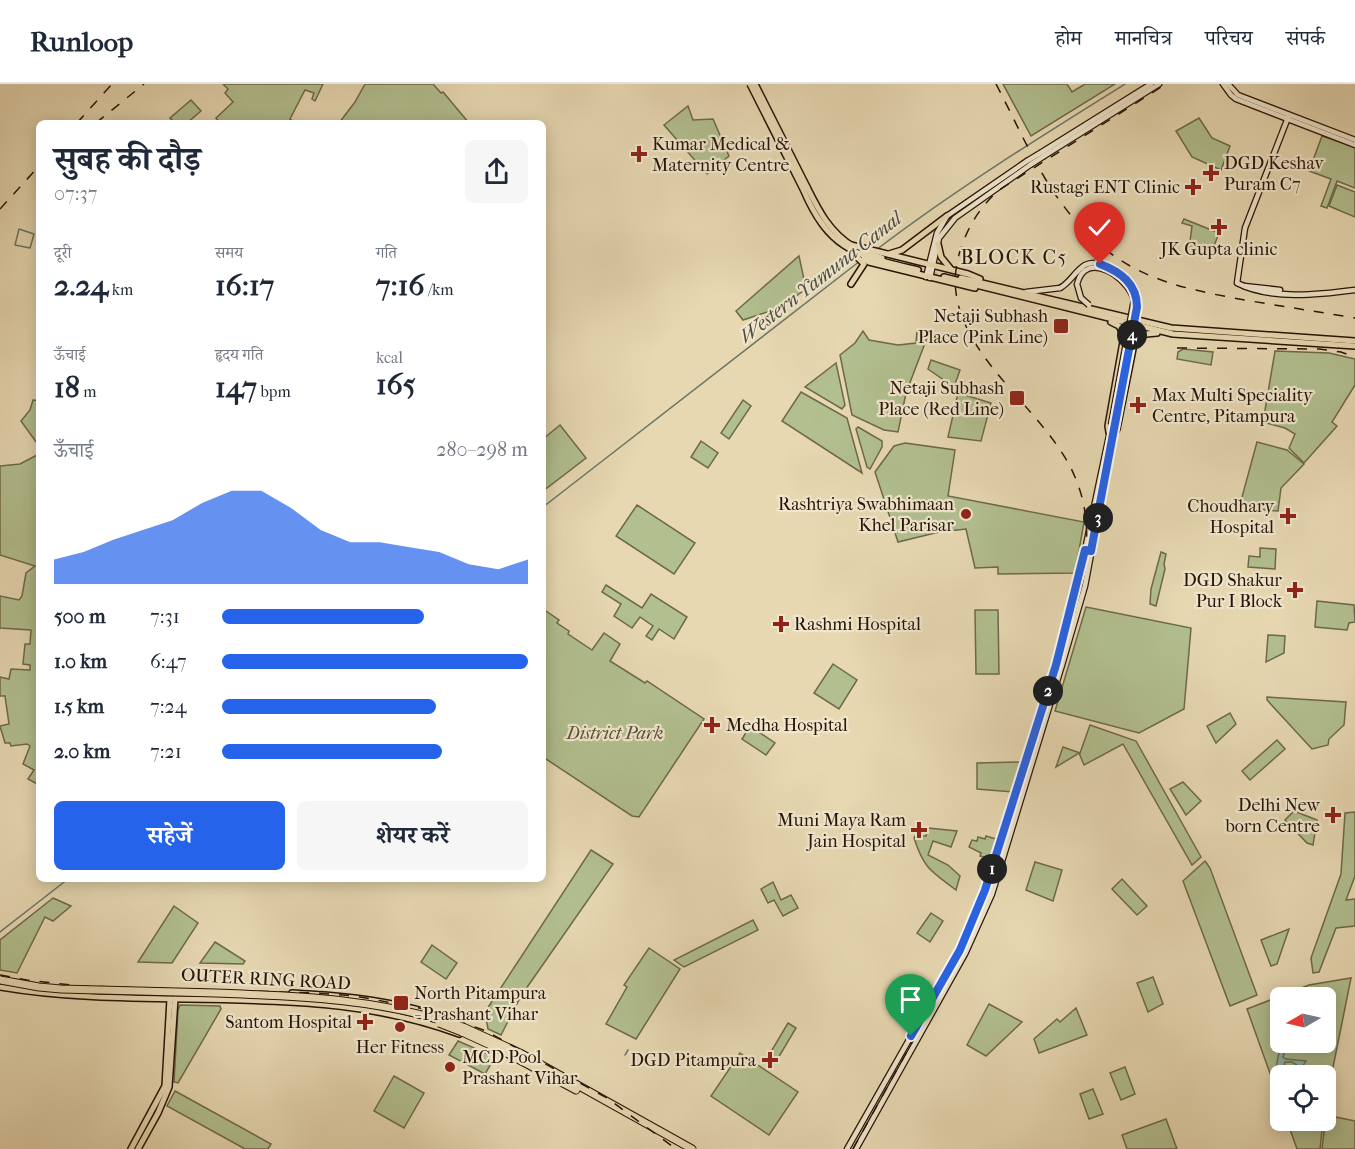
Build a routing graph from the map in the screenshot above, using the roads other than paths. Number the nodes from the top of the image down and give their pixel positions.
1 (753, 84) edge
2 (1150, 84) edge
3 (1159, 84) edge
4 (1223, 84) edge
5 (1228, 84) edge
6 (1136, 96) junction
7 (1289, 117) junction
8 (1355, 140) edge
9 (1355, 145) edge
10 (950, 218) junction
11 (938, 244) junction
12 (885, 254) junction
13 (866, 256) junction
14 (931, 265) junction
15 (918, 269) tunnel mouth
16 (954, 271) junction
17 (944, 275) tunnel mouth
18 (928, 278) junction
19 (851, 284) dead end
20 (993, 287) junction
21 (1355, 289) edge
22 (1024, 292) junction
23 (1096, 310) junction
24 (1103, 317) junction
25 (1170, 334) junction
26 (1355, 341) edge
27 (1355, 346) edge
28 (1123, 347) junction
29 (1133, 349) junction
30 (1113, 425) junction
31 (1112, 433) junction
32 (1064, 649) junction
33 (0, 979) edge
34 (0, 986) edge
35 (124, 988) junction
36 (221, 991) junction
37 (333, 996) junction
38 (120, 998) junction
39 (172, 999) junction
40 (221, 1000) junction
41 (393, 1003) junction
42 (332, 1006) junction
43 (391, 1014) junction
44 (462, 1030) junction
45 (169, 1056) junction
46 (520, 1057) junction
47 (132, 1149) edge
48 (138, 1149) edge
49 (684, 1149) edge
50 (692, 1149) edge
51 (847, 1149) edge
52 (856, 1149) edge

1 - 13 main road, bridge
2 - 6 main road
3 - 6 main road
4 - 7 main road
5 - 7 main road
6 - 10 main road, bridge
6 - 10 main road, bridge
7 - 8 main road
7 - 9 main road
7 - 21 main road
10 - 11 main road
10 - 12 main road
10 - 14 main road
11 - 14 main road
11 - 16 main road
12 - 13 main road
12 - 14 main road
13 - 15 main road
13 - 18 main road
13 - 19 main road
14 - 16 main road
14 - 18 main road
16 - 20 main road
17 - 20 main road
18 - 20 main road
20 - 22 main road
20 - 24 main road
22 - 23 main road
22 - 30 main road, bridge
23 - 26 main road
23 - 30 main road, bridge
24 - 25 main road
24 - 28 main road
25 - 27 main road
25 - 29 main road
28 - 29 main road
28 - 31 main road
29 - 31 main road
30 - 31 main road
31 - 32 main road
32 - 51 main road
32 - 52 main road
33 - 35 main road, OUTER RING ROAD
33 - 44 highway, OUTER RING ROAD, bridge
34 - 38 main road, OUTER RING ROAD
34 - 44 highway, OUTER RING ROAD, bridge
35 - 36 main road, OUTER RING ROAD
35 - 38 main road
36 - 37 main road, OUTER RING ROAD
36 - 40 main road
37 - 41 main road, OUTER RING ROAD
37 - 42 main road
38 - 39 main road, OUTER RING ROAD
39 - 40 main road, OUTER RING ROAD
39 - 45 main road
40 - 42 main road, OUTER RING ROAD
41 - 43 main road
41 - 46 main road, OUTER RING ROAD
42 - 43 main road, OUTER RING ROAD
43 - 46 main road, OUTER RING ROAD
44 - 46 highway, OUTER RING ROAD
45 - 47 main road
45 - 48 main road
46 - 49 highway, OUTER RING ROAD
46 - 50 highway, OUTER RING ROAD

